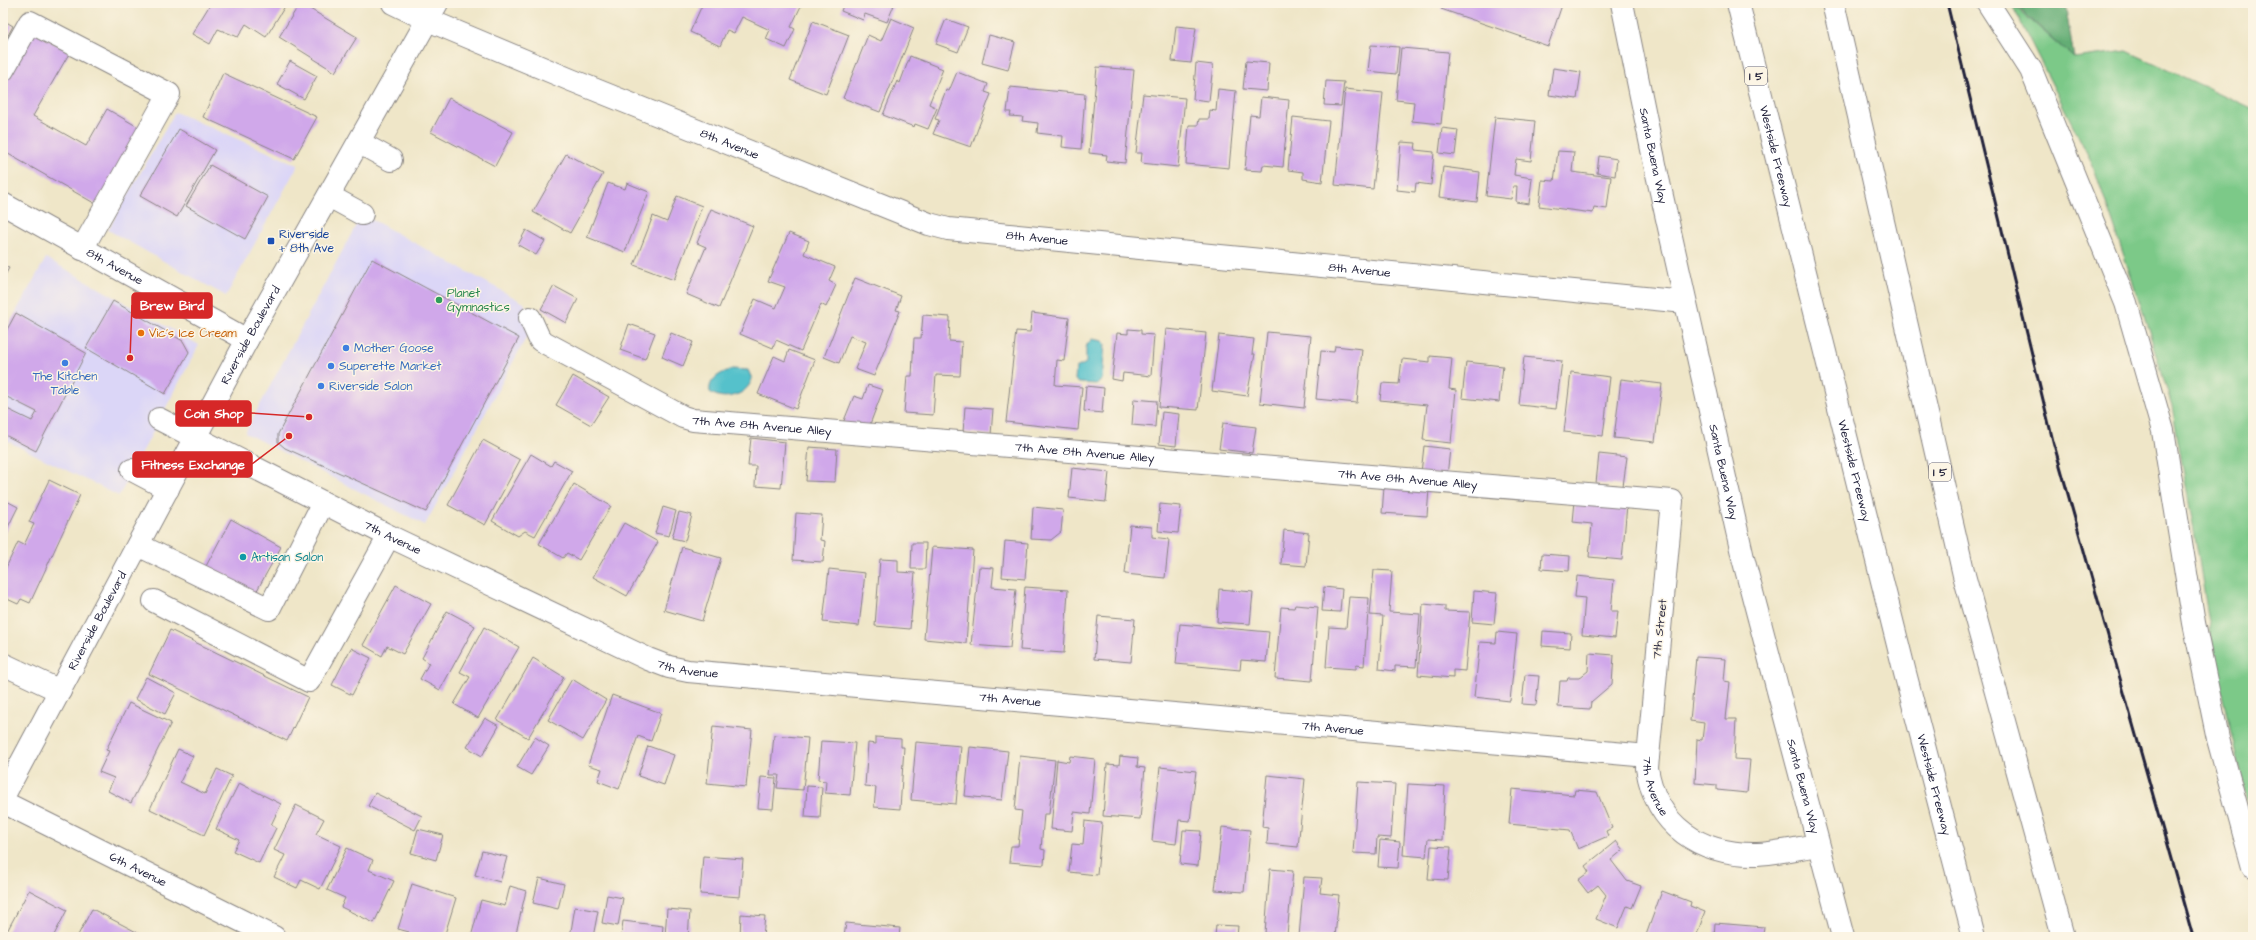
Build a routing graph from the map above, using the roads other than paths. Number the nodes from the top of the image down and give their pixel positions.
1 (393, 3) edge
2 (1622, 3) edge
3 (1738, 3) edge
4 (1833, 3) edge
5 (1988, 3) edge
6 (432, 11) edge
7 (3, 70) edge
8 (360, 143) junction
9 (391, 160) dead end
10 (329, 196) junction
11 (3, 204) edge
12 (362, 214) dead end
13 (82, 249) junction
14 (1686, 302) junction
15 (530, 318) dead end
16 (248, 340) junction
17 (159, 419) dead end
18 (196, 438) junction
19 (132, 470) dead end
20 (168, 489) junction
21 (1672, 501) joint
22 (323, 503) junction
23 (389, 536) junction
24 (138, 545) junction
25 (154, 601) dead end
26 (3, 664) edge
27 (60, 691) junction
28 (1648, 756) junction
29 (3, 797) edge
30 (3, 802) edge
31 (1818, 845) junction
32 (2253, 868) edge
33 (274, 937) edge
34 (1843, 937) edge
35 (1974, 937) edge
36 (2063, 937) edge

1 - 6 main road, 8th Avenue
2 - 14 main road, Santa Buena Way
3 - 35 main road, Westside Freeway / I 5
4 - 36 main road, I 5
5 - 32 main road
6 - 8 main road, Riverside Boulevard
6 - 14 main road, 8th Avenue
7 - 13 main road
8 - 9 main road
8 - 10 main road, Riverside Boulevard
10 - 12 main road
10 - 16 main road, Riverside Boulevard
11 - 13 main road, 8th Avenue
13 - 16 main road, 8th Avenue
14 - 31 main road, Santa Buena Way
15 - 21 main road, 7th Ave 8th Avenue Alley
16 - 18 main road, Riverside Boulevard
17 - 18 main road, 7th Avenue
18 - 20 main road, Riverside Boulevard
18 - 22 main road, 7th Avenue
19 - 20 main road
20 - 24 main road, Riverside Boulevard
21 - 28 main road, 7th Street
22 - 23 main road, 7th Avenue
22 - 24 main road
23 - 25 main road
23 - 28 main road, 7th Avenue
24 - 27 main road, Riverside Boulevard
26 - 27 main road
27 - 29 main road, Riverside Boulevard
28 - 31 main road, 7th Avenue
30 - 33 main road, 6th Avenue
31 - 34 main road, Santa Buena Way

